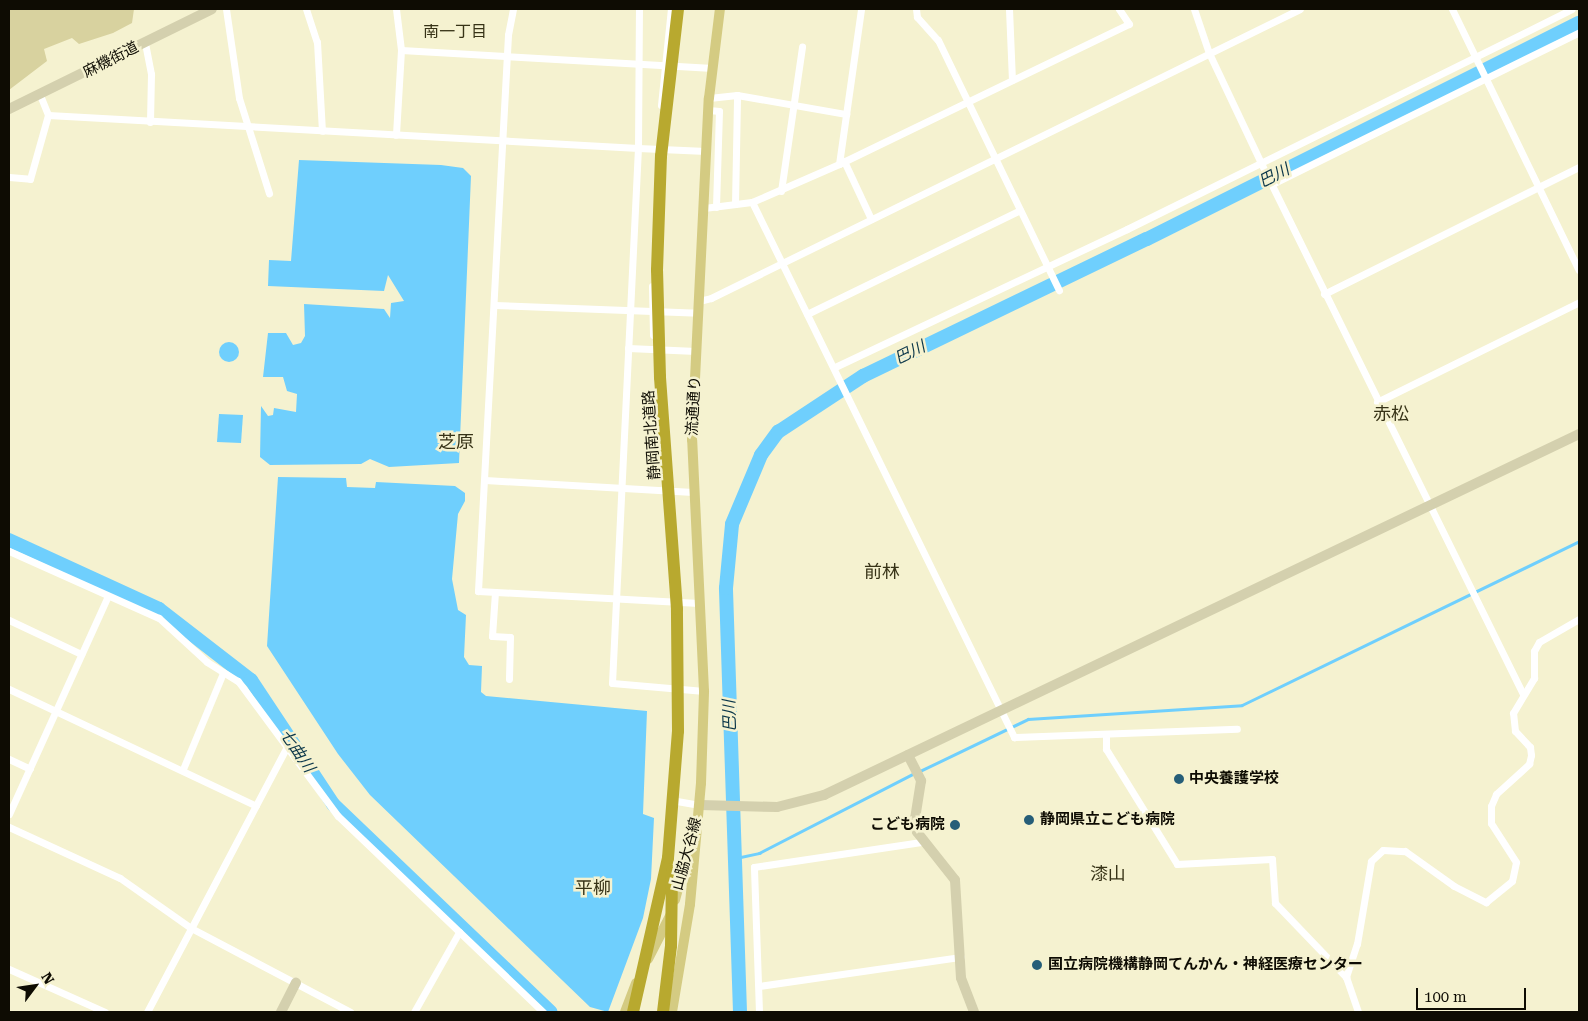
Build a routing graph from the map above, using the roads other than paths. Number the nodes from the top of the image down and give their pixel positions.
1 (212, 9) edge
2 (226, 9) edge
3 (306, 9) edge
4 (396, 9) edge
5 (513, 9) edge
6 (639, 9) edge
7 (671, 9) edge
8 (678, 9) edge
9 (682, 9) edge
10 (720, 9) edge
11 (861, 9) edge
12 (916, 9) edge
13 (1009, 9) edge
14 (1119, 9) edge
15 (1194, 9) edge
16 (1300, 9) edge
17 (1452, 9) edge
18 (1572, 9) edge
19 (1579, 32) edge
20 (145, 43) junction
21 (802, 47) dead end
22 (401, 50) junction
23 (1209, 53) junction
24 (510, 57) junction
25 (1475, 57) junction
26 (638, 64) junction
27 (664, 66) junction
28 (712, 68) junction
29 (1486, 79) junction
30 (1012, 80) junction
31 (40, 95) junction
32 (737, 95) junction
33 (709, 98) junction
34 (966, 101) junction
35 (794, 105) junction
36 (9, 109) edge
37 (709, 110) junction
38 (846, 114) junction
39 (48, 115) junction
40 (150, 122) junction
41 (248, 125) junction
42 (322, 131) junction
43 (396, 135) junction
44 (505, 141) junction
45 (638, 148) junction
46 (657, 148) junction
47 (706, 151) junction
48 (995, 159) junction
49 (1260, 161) junction
50 (842, 163) junction
51 (1579, 168) edge
52 (9, 178) edge
53 (1272, 184) junction
54 (1538, 188) junction
55 (781, 191) junction
56 (270, 193) dead end
57 (752, 202) junction
58 (735, 204) junction
59 (716, 207) junction
60 (704, 208) junction
61 (1020, 210) junction
62 (871, 219) junction
63 (782, 263) junction
64 (1048, 266) junction
65 (1579, 270) edge
66 (1059, 290) dead end
67 (1324, 294) junction
68 (699, 301) junction
69 (1579, 302) edge
70 (494, 305) junction
71 (630, 309) junction
72 (651, 310) junction
73 (698, 313) junction
74 (808, 314) junction
75 (628, 348) junction
76 (654, 349) junction
77 (696, 351) junction
78 (835, 367) junction
79 (1377, 402) junction
80 (1579, 434) edge
81 (485, 480) junction
82 (619, 489) junction
83 (664, 491) junction
84 (693, 492) junction
85 (1428, 507) junction
86 (9, 551) edge
87 (495, 592) junction
88 (108, 596) junction
89 (615, 599) junction
90 (672, 602) junction
91 (699, 602) junction
92 (1579, 619) edge
93 (9, 620) edge
94 (81, 654) junction
95 (223, 673) junction
96 (509, 679) dead end
97 (675, 688) junction
98 (9, 690) edge
99 (704, 691) junction
100 (1523, 694) junction
101 (54, 710) junction
102 (1000, 710) junction
103 (1237, 728) dead end
104 (1106, 734) junction
105 (287, 747) junction
106 (908, 755) junction
107 (9, 759) edge
108 (30, 769) junction
109 (183, 769) junction
110 (700, 804) junction
111 (256, 806) junction
112 (9, 814) edge
113 (9, 826) edge
114 (921, 842) junction
115 (670, 858) junction
116 (191, 928) junction
117 (459, 932) junction
118 (961, 957) junction
119 (9, 969) edge
120 (1346, 977) junction
121 (296, 983) junction
122 (759, 986) junction
123 (105, 1012) edge
124 (147, 1012) edge
125 (281, 1012) edge
126 (350, 1012) edge
127 (414, 1012) edge
128 (543, 1012) edge
129 (625, 1012) edge
130 (633, 1012) edge
131 (663, 1012) edge
132 (672, 1012) edge
133 (759, 1012) edge
134 (974, 1012) edge
135 (1358, 1012) edge

1 - 20 street, 麻機街道
2 - 41 street
3 - 42 street
4 - 22 street
5 - 24 street
6 - 26 street
7 - 27 street
8 - 115 highway, 静岡南北道路
9 - 115 highway, 静岡南北道路
10 - 28 main road, 流通通り
11 - 38 street
12 - 34 street
13 - 30 street
14 - 30 street
15 - 23 street
16 - 23 street
17 - 25 street
18 - 25 street
19 - 29 street
20 - 31 street, 麻機街道
20 - 40 street
21 - 35 street
22 - 24 street
22 - 43 street
23 - 48 street
23 - 49 street
24 - 26 street
24 - 44 street
25 - 29 street
25 - 49 street
26 - 27 street
26 - 45 street
27 - 28 street
27 - 46 street
28 - 33 main road, 流通通り
29 - 53 street
29 - 54 street
30 - 34 street
31 - 36 street, 麻機街道
31 - 39 street
32 - 33 street
32 - 35 street
32 - 58 street
33 - 37 main road, 流通通り
34 - 48 street
34 - 50 street
35 - 38 street
35 - 55 street
37 - 47 main road, 流通通り
37 - 59 street
38 - 50 street
39 - 40 street
39 - 52 street
40 - 41 street
41 - 42 street
41 - 56 street
42 - 43 street
43 - 44 street
44 - 45 street
44 - 70 street
45 - 46 street
45 - 71 street
46 - 47 street
46 - 72 street
47 - 60 main road, 流通通り
48 - 61 street
48 - 62 street
49 - 53 street
49 - 64 street
50 - 55 street
50 - 62 street
51 - 54 street
53 - 67 street
54 - 65 street
54 - 67 street
55 - 57 street
57 - 58 street
57 - 63 street
58 - 59 street
59 - 60 street
60 - 68 main road, 流通通り
61 - 64 street
61 - 74 street
62 - 63 street
63 - 68 street
63 - 74 street
64 - 66 street
64 - 78 street
67 - 79 street
68 - 73 main road, 流通通り
69 - 79 street
70 - 71 street
70 - 81 street
71 - 72 street
71 - 75 street
72 - 73 street
72 - 76 street
73 - 77 main road, 流通通り
74 - 78 street
75 - 76 street
75 - 82 street
76 - 77 street
76 - 83 street
77 - 84 main road, 流通通り
78 - 102 street
79 - 85 street
80 - 85 street
81 - 82 street
81 - 87 street
82 - 83 street
82 - 89 street
83 - 84 street
83 - 90 street
84 - 91 main road, 流通通り
85 - 100 street
85 - 102 street
86 - 88 street
87 - 89 street
87 - 96 street
88 - 94 street
88 - 95 street
89 - 90 street
89 - 97 street
90 - 91 street
90 - 97 street
91 - 99 main road, 流通通り
92 - 100 street
93 - 94 street
94 - 101 street
95 - 105 street
95 - 109 street
97 - 99 street
97 - 110 street
98 - 101 street
99 - 110 main road, 流通通り
100 - 120 street
101 - 108 street
101 - 109 street
102 - 104 street
102 - 106 street
103 - 104 street
104 - 120 street
105 - 111 street
105 - 117 street
106 - 110 street
106 - 114 street
107 - 108 street
108 - 112 street
109 - 111 street
110 - 129 main road, 山脇大谷線
110 - 132 main road, 山脇大谷線
111 - 116 street
113 - 116 street
114 - 118 street
114 - 122 street
115 - 130 highway
115 - 131 highway
116 - 121 street
116 - 124 street
117 - 127 street
117 - 128 street
118 - 122 street
118 - 134 street
119 - 123 street
120 - 135 street
121 - 125 street
121 - 126 street
122 - 133 street

